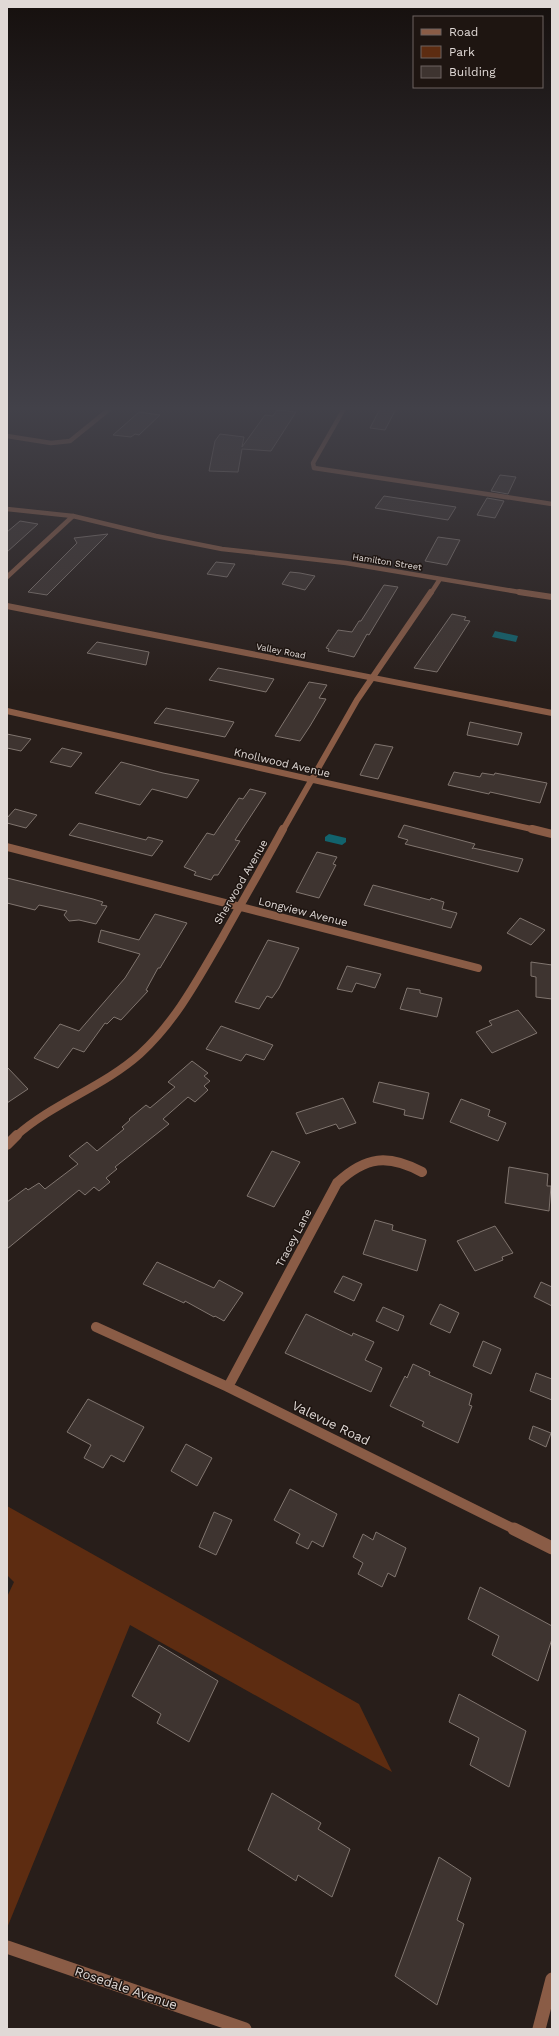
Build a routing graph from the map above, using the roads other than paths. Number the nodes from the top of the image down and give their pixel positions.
1 (539, 502) edge
2 (552, 504) edge
3 (7, 509) edge
4 (73, 516) junction
5 (7, 577) edge
6 (440, 579) junction
7 (552, 597) edge
8 (7, 606) edge
9 (371, 678) junction
10 (7, 712) edge
11 (552, 713) edge
12 (312, 780) junction
13 (552, 834) edge
14 (7, 847) edge
15 (240, 907) junction
16 (478, 968) dead end
17 (7, 1145) edge
18 (422, 1172) dead end
19 (96, 1327) dead end
20 (228, 1387) junction
21 (552, 1548) edge
22 (7, 1947) edge
23 (552, 1980) edge
24 (245, 2029) edge
25 (539, 2029) edge

1 - 2 street
3 - 4 street, Hamilton Street
4 - 5 street
4 - 6 street, Hamilton Street
6 - 7 street, Hamilton Street
6 - 9 street, Sherwood Avenue
8 - 9 street, Valley Road
9 - 11 street, Valley Road
9 - 12 street, Sherwood Avenue
10 - 12 street, Knollwood Avenue
12 - 13 street, Knollwood Avenue
12 - 15 street, Sherwood Avenue
14 - 15 street, Longview Avenue
15 - 16 street, Longview Avenue
15 - 17 street, Sherwood Avenue
18 - 20 street, Tracey Lane
19 - 20 street, Valevue Road
20 - 21 street, Valevue Road
22 - 24 street, Rosedale Avenue
23 - 25 street

